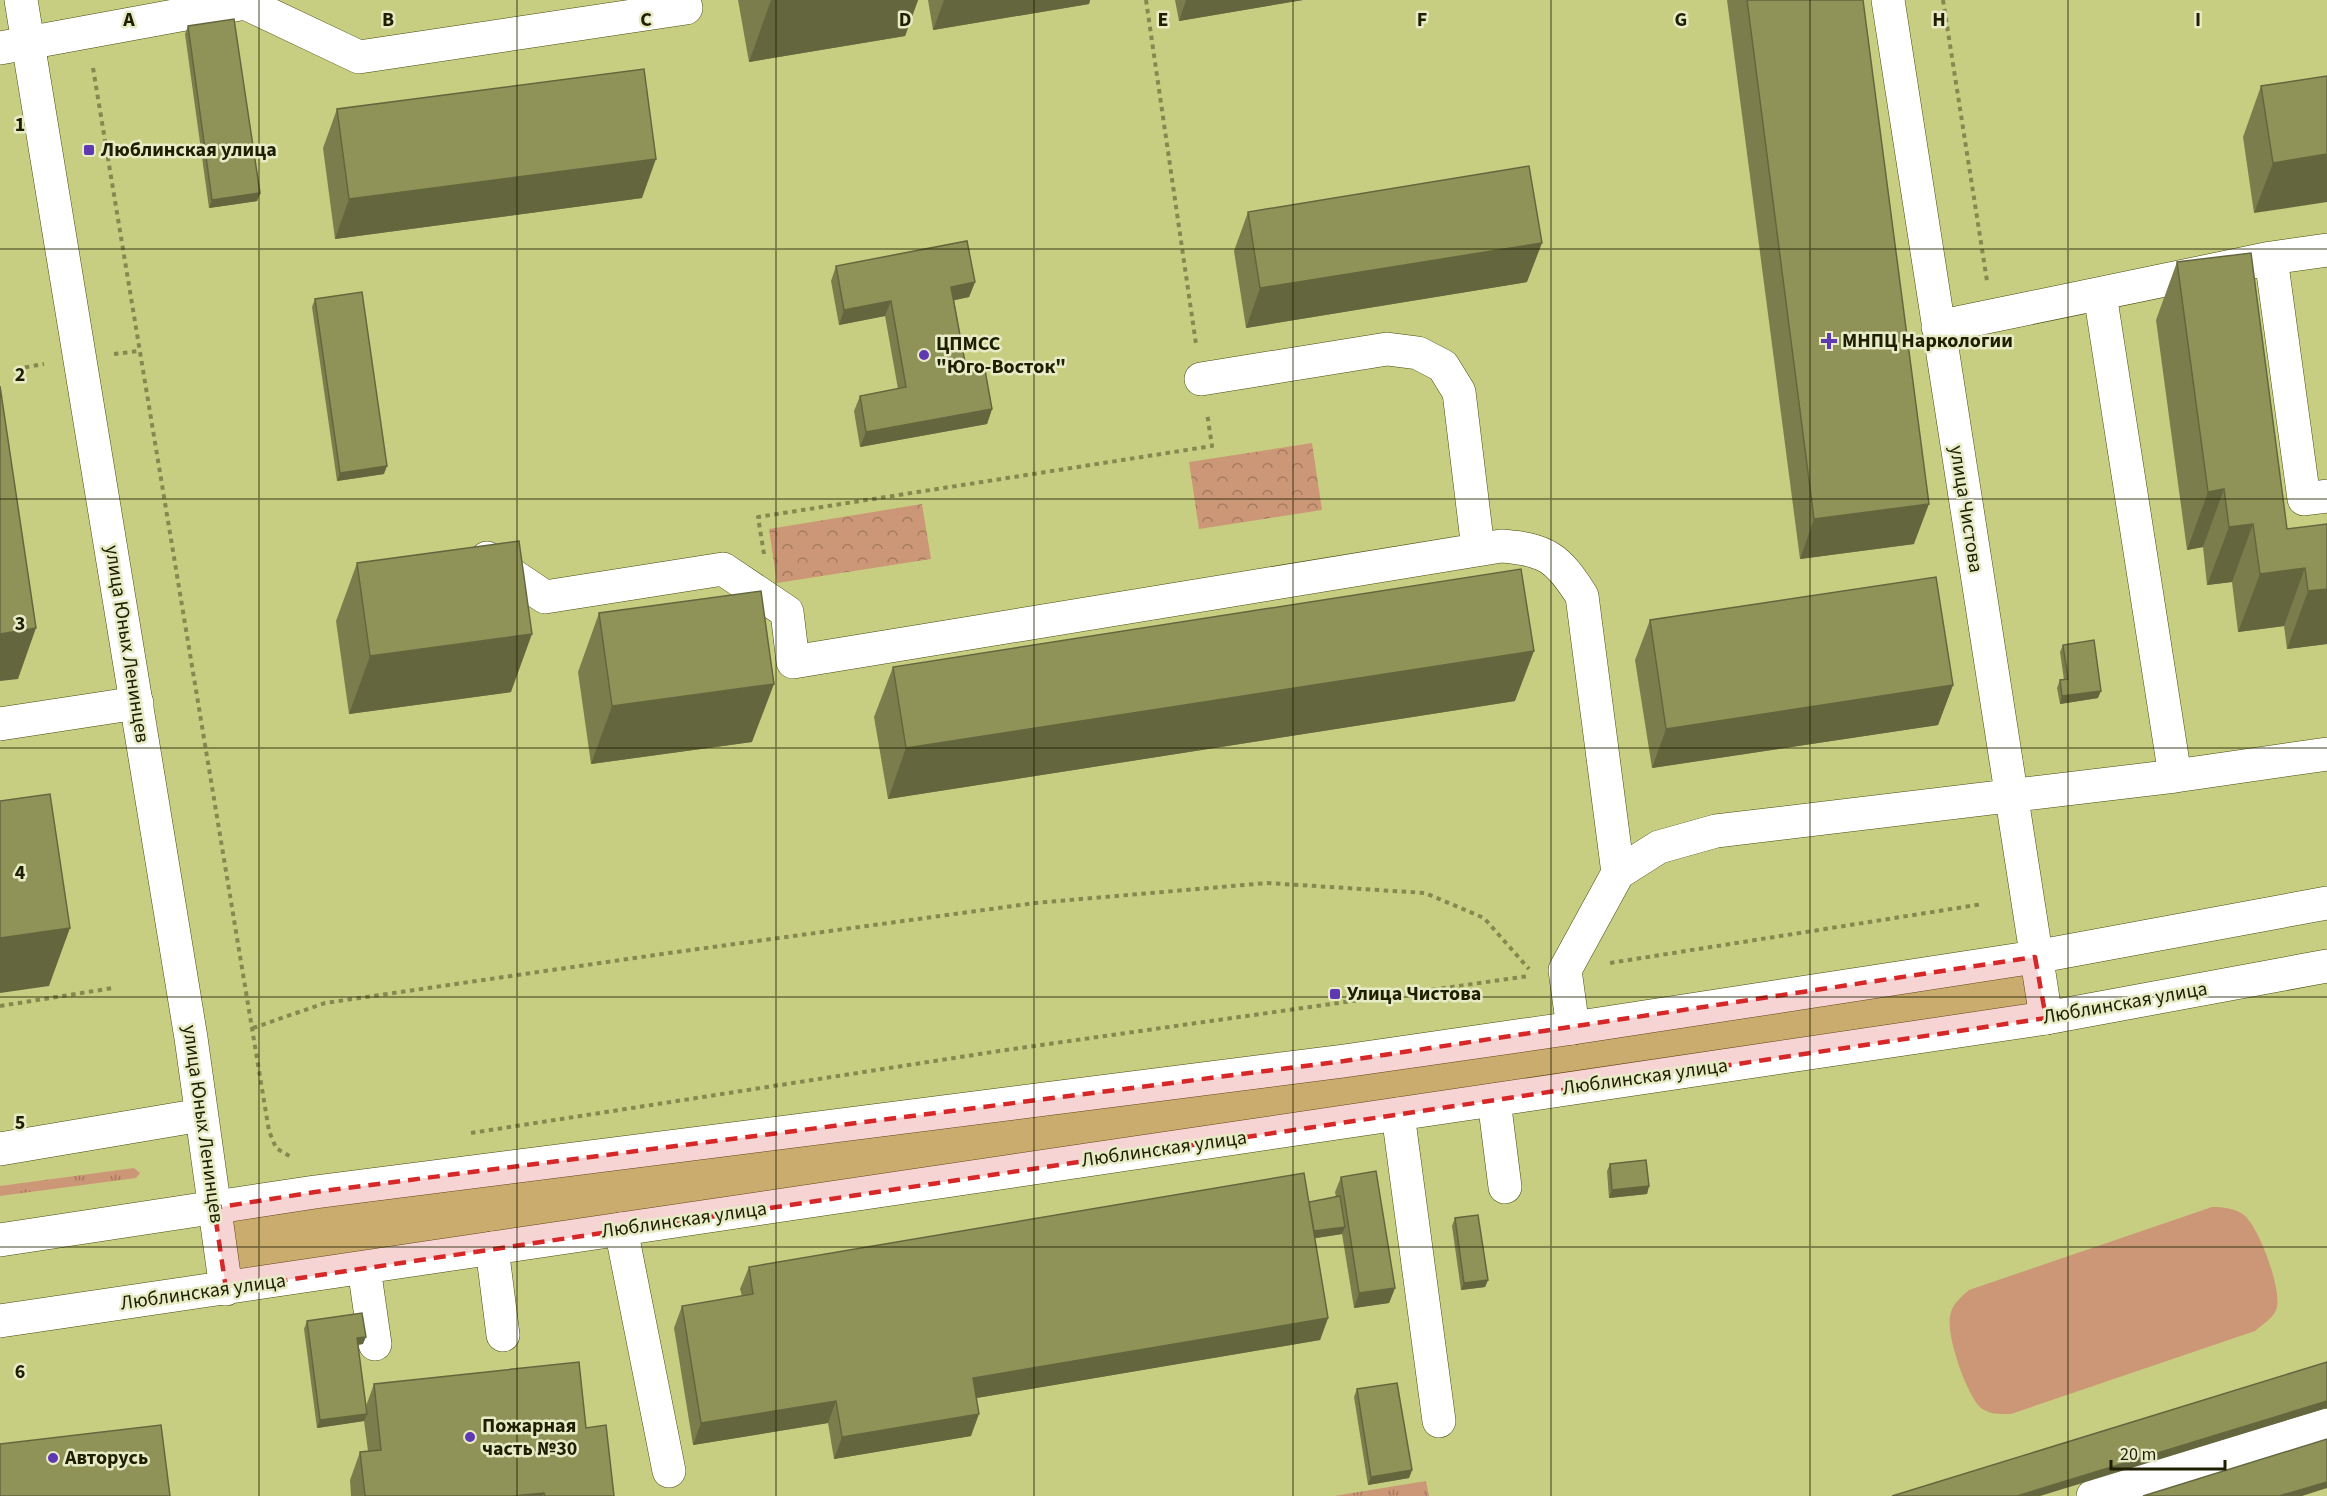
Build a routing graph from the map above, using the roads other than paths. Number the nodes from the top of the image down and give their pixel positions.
1 (21, 0) edge
2 (684, 0) edge
3 (1888, 0) edge
4 (14, 45) edge
5 (2327, 250) edge
6 (2271, 258) junction
7 (2100, 294) junction
8 (1938, 327) junction
9 (1202, 379) road end
10 (2327, 496) edge
11 (1478, 549) junction
12 (485, 557) edge
13 (137, 703) junction
14 (0, 724) edge
15 (2327, 754) edge
16 (2175, 776) junction
17 (2009, 795) junction
18 (1618, 873) junction
19 (2327, 903) edge
20 (2035, 957) junction
21 (2327, 966) edge
22 (2046, 1018) junction
23 (1574, 1028) junction
24 (1494, 1100) junction
25 (201, 1114) junction
26 (1398, 1114) junction
27 (0, 1149) edge
28 (1505, 1187) dead end
29 (214, 1208) junction
30 (621, 1229) junction
31 (0, 1240) edge
32 (492, 1248) junction
33 (364, 1268) junction
34 (226, 1289) junction
35 (0, 1321) edge
36 (503, 1335) dead end
37 (375, 1344) dead end
38 (1439, 1421) dead end
39 (2327, 1425) edge
40 (669, 1471) dead end
41 (2093, 1496) edge

1 - 4 main road, улица Юных Ленинцев
2 - 4 main road
3 - 8 main road, улица Чистова
4 - 13 main road, улица Юных Ленинцев
5 - 6 main road
6 - 7 main road
6 - 10 main road
7 - 8 main road
7 - 16 main road
8 - 17 main road, улица Чистова
9 - 11 main road
11 - 12 main road
11 - 18 main road
13 - 14 main road
13 - 25 main road, улица Юных Ленинцев
15 - 16 main road
16 - 17 main road
17 - 18 main road
17 - 20 main road, улица Чистова
18 - 23 main road
19 - 20 main road
20 - 22 main road, улица Чистова
20 - 23 main road
21 - 22 main road, Люблинская улица
22 - 24 main road, Люблинская улица
23 - 29 main road
24 - 26 main road, Люблинская улица
24 - 28 main road
25 - 27 main road
25 - 29 main road, улица Юных Ленинцев
26 - 30 main road, Люблинская улица
26 - 38 main road
29 - 31 main road
29 - 34 main road, улица Юных Ленинцев
30 - 32 main road, Люблинская улица
30 - 40 main road
32 - 33 main road, Люблинская улица
32 - 36 main road
33 - 34 main road, Люблинская улица
33 - 37 main road
34 - 35 main road, Люблинская улица
39 - 41 main road

